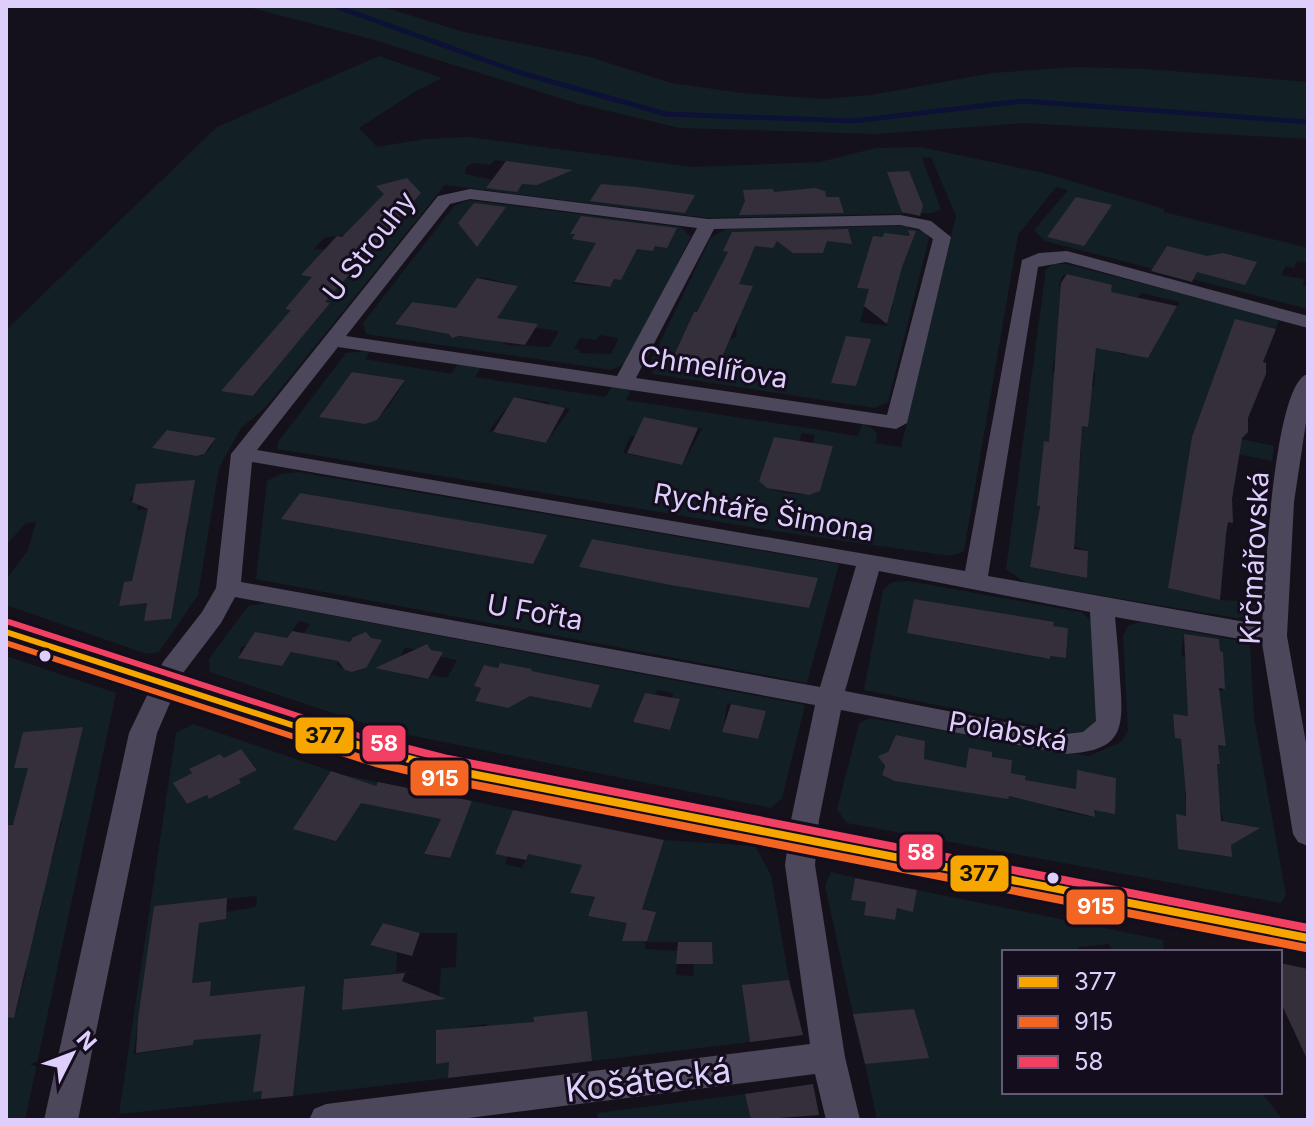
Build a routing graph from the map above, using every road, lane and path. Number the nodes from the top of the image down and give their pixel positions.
1 (708, 224) junction
2 (942, 237) joint
3 (1308, 322) edge
4 (334, 340) junction
5 (1308, 380) edge
6 (624, 382) junction
7 (242, 454) junction
8 (870, 561) junction
9 (975, 582) junction
10 (228, 588) junction
11 (1102, 606) junction
12 (6, 632) edge
13 (1274, 636) junction
14 (165, 684) junction
15 (830, 698) junction
16 (1308, 834) edge
17 (802, 840) junction
18 (1308, 938) edge
19 (828, 1057) junction
20 (61, 1120) edge
21 (326, 1120) edge
22 (843, 1120) edge

1 - 2 street, U Strouhy
1 - 4 street, U Strouhy
1 - 6 street
2 - 6 street, Chmelířova
3 - 9 street
4 - 6 street, Chmelířova
4 - 7 street, U Strouhy
5 - 13 street, Krčmářovská
7 - 8 street, Rychtáře Šimona
7 - 10 street
8 - 9 street, Rychtáře Šimona
8 - 15 street
9 - 11 street, Rychtáře Šimona
10 - 14 street
10 - 15 street, U Fořta
11 - 13 street, Rychtáře Šimona
11 - 15 street, Polabská
12 - 14 street
13 - 16 street, Krčmářovská
14 - 17 street
14 - 20 street
15 - 17 street
17 - 18 street
17 - 19 street
19 - 21 street, Košátecká
19 - 22 street

